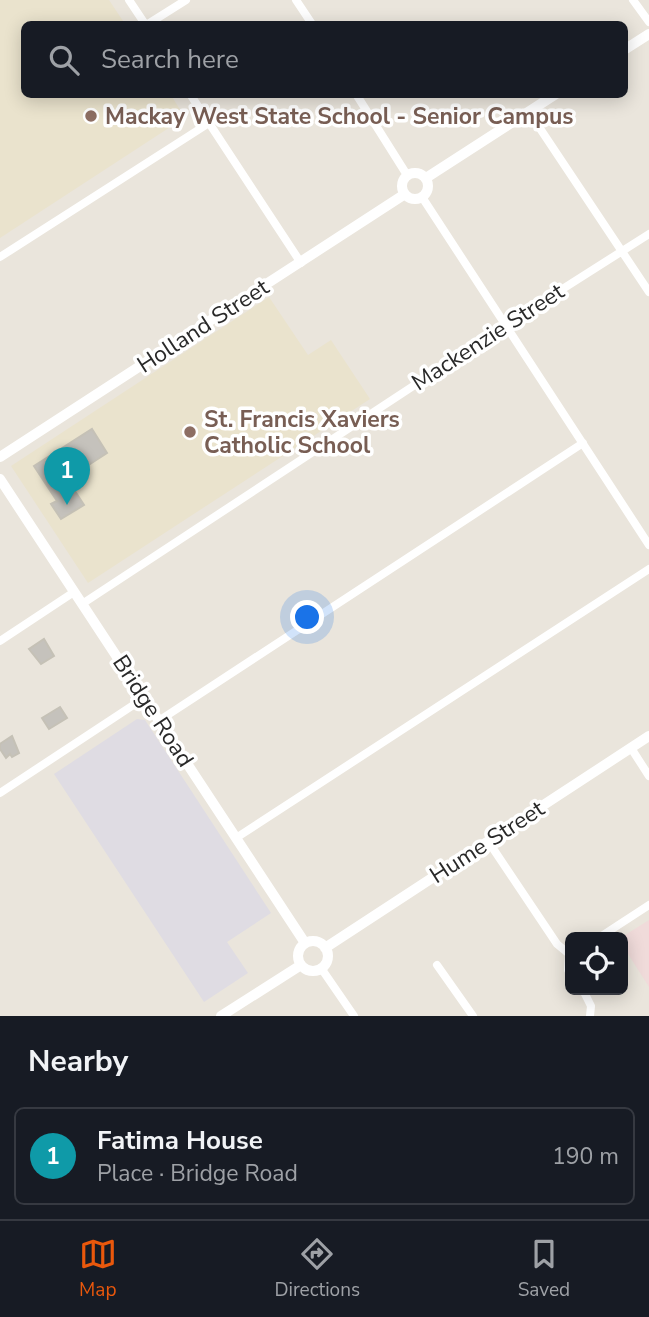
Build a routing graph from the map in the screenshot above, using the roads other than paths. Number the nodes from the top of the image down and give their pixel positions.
1 (130, 0) edge
2 (186, 0) edge
3 (296, 0) edge
4 (633, 0) edge
5 (144, 21) edge
6 (151, 21) edge
7 (310, 21) edge
8 (649, 22) edge
9 (649, 34) edge
10 (628, 48) edge
11 (193, 98) edge
12 (359, 98) edge
13 (550, 98) edge
14 (529, 112) junction
15 (209, 123) junction
16 (407, 175) junction
17 (425, 178) junction
18 (405, 194) junction
19 (422, 197) junction
20 (649, 234) edge
21 (622, 251) junction
22 (0, 257) edge
23 (301, 263) junction
24 (649, 292) edge
25 (506, 324) junction
26 (583, 443) junction
27 (0, 457) edge
28 (0, 479) edge
29 (649, 545) edge
30 (649, 569) edge
31 (74, 592) junction
32 (82, 604) junction
33 (0, 641) edge
34 (144, 698) junction
35 (159, 720) junction
36 (649, 736) edge
37 (631, 748) junction
38 (649, 776) edge
39 (0, 793) edge
40 (236, 838) junction
41 (488, 841) junction
42 (649, 905) edge
43 (608, 932) edge
44 (305, 943) junction
45 (325, 948) junction
46 (565, 950) edge
47 (301, 965) junction
48 (438, 965) dead end
49 (321, 968) junction
50 (586, 995) edge
51 (221, 1016) edge
52 (354, 1016) edge
53 (473, 1016) edge
54 (590, 1016) edge

1 - 5 street
2 - 6 street
3 - 7 street
4 - 8 street
9 - 10 street
11 - 15 street
12 - 16 street
13 - 14 street
14 - 17 street
14 - 21 street
15 - 22 street
15 - 23 street
16 - 17 street
16 - 18 street
17 - 19 street
18 - 19 street
18 - 23 street, Holland Street
19 - 25 street
20 - 21 street, Mackenzie Street
21 - 24 street
21 - 25 street, Mackenzie Street
23 - 27 street, Holland Street
25 - 26 street
25 - 32 street, Mackenzie Street
26 - 29 street
26 - 35 street
28 - 31 street, Bridge Road
30 - 40 street
31 - 32 street, Bridge Road
31 - 33 street
32 - 34 street, Bridge Road
34 - 35 street, Bridge Road
34 - 39 street
35 - 40 street, Bridge Road
36 - 37 street, Hume Street
37 - 38 street
37 - 41 street, Hume Street
40 - 44 street, Bridge Road
41 - 45 street, Hume Street
41 - 46 street
42 - 43 street
44 - 45 street
44 - 47 street
45 - 49 street
47 - 49 street
47 - 51 street
48 - 53 street
49 - 52 street
50 - 54 street

